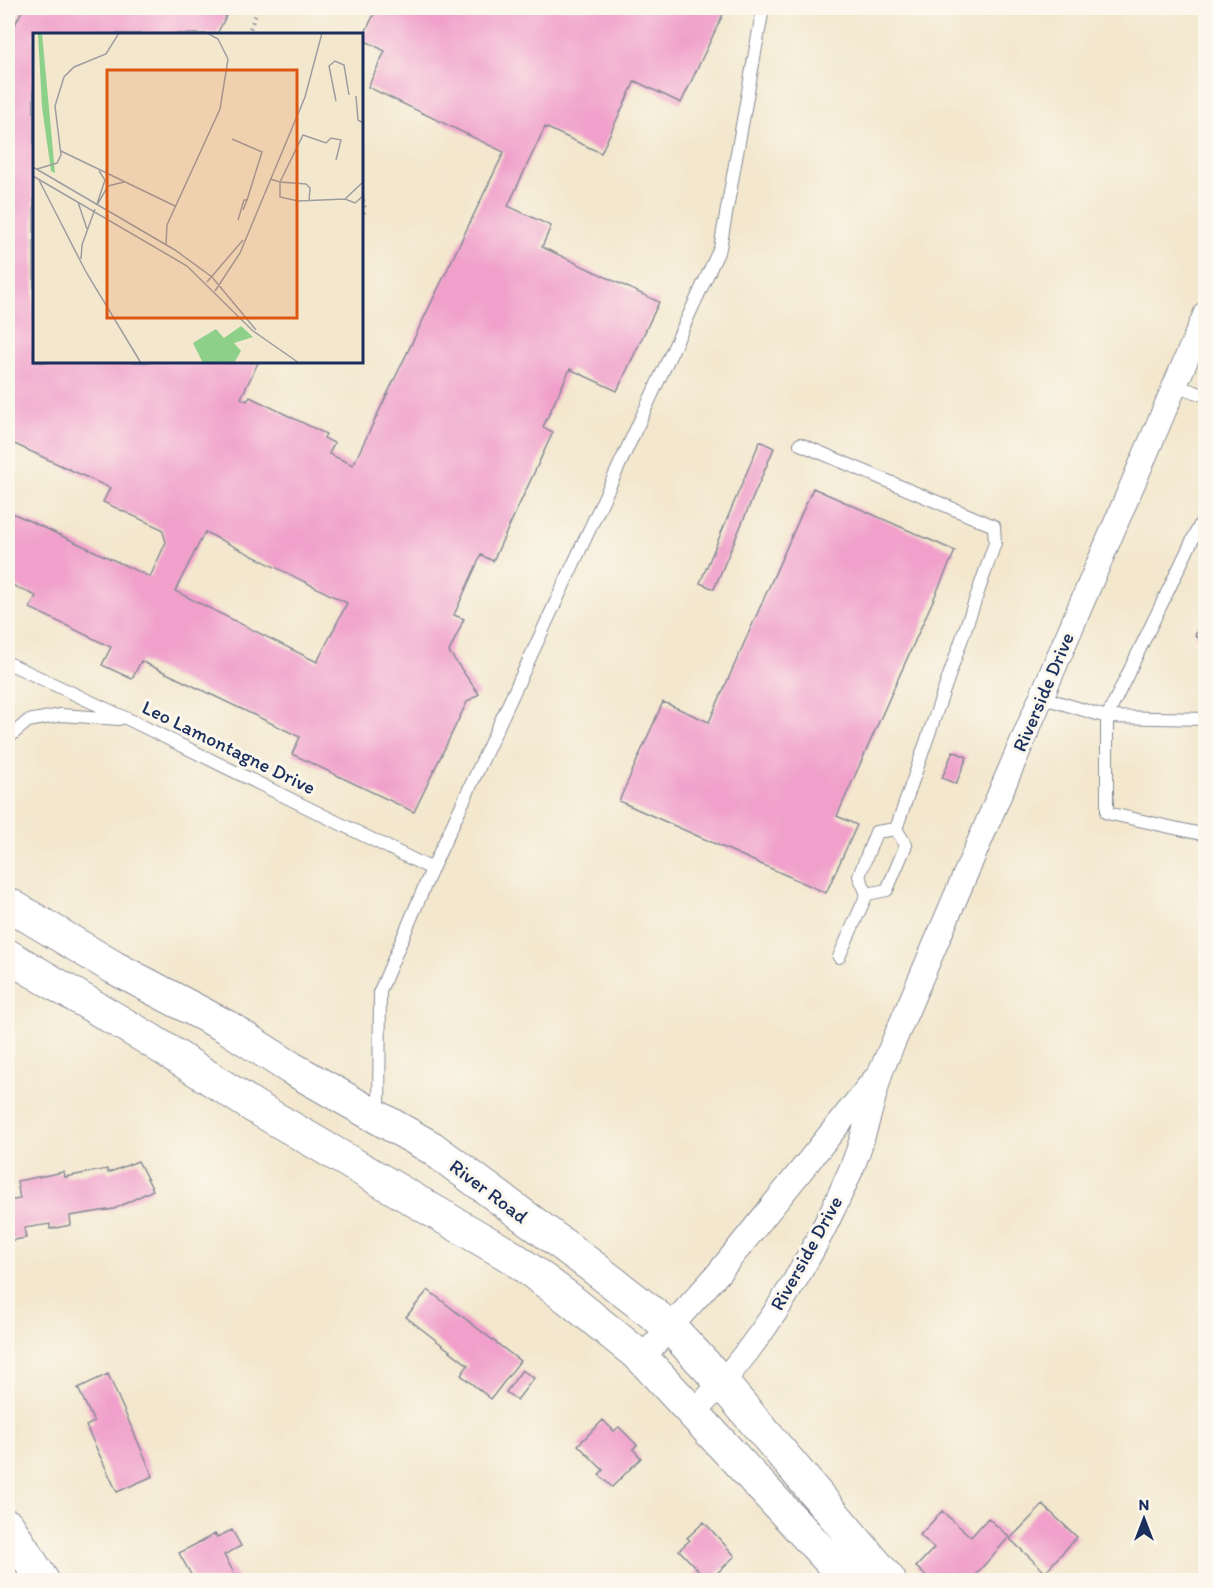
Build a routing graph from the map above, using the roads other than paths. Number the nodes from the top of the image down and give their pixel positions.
1 (763, 8) edge
2 (1206, 313) edge
3 (1175, 385) junction
4 (1206, 396) edge
5 (800, 444) dead end
6 (1206, 512) edge
7 (8, 663) edge
8 (1041, 697) junction
9 (1107, 717) junction
10 (1206, 719) edge
11 (132, 721) junction
12 (8, 738) edge
13 (896, 829) junction
14 (1206, 835) edge
15 (432, 869) junction
16 (867, 894) junction
17 (8, 904) edge
18 (8, 956) edge
19 (839, 957) dead end
20 (881, 1071) junction
21 (379, 1118) junction
22 (670, 1327) junction
23 (642, 1358) junction
24 (723, 1384) junction
25 (693, 1413) junction
26 (8, 1526) edge
27 (42, 1581) edge
28 (848, 1581) edge
29 (890, 1581) edge

1 - 15 lane
2 - 3 street, Riverside Drive
3 - 4 lane
3 - 8 street, Riverside Drive
5 - 13 lane
6 - 9 lane
7 - 11 lane, Leo Lamontagne Drive
8 - 9 lane
8 - 20 street, Riverside Drive
9 - 10 lane
9 - 14 lane
11 - 12 lane
11 - 15 lane, Leo Lamontagne Drive
13 - 16 lane
13 - 16 lane
15 - 21 lane
16 - 19 lane
17 - 21 main road, River Road
18 - 23 main road, River Road
20 - 22 street, Riverside Drive
20 - 24 street, Riverside Drive
21 - 22 main road, River Road
22 - 23 street, Riverside Drive
22 - 24 main road, River Road
23 - 25 main road, River Road
24 - 25 street, Riverside Drive
24 - 29 main road, River Road
25 - 28 main road, River Road
26 - 27 main road

